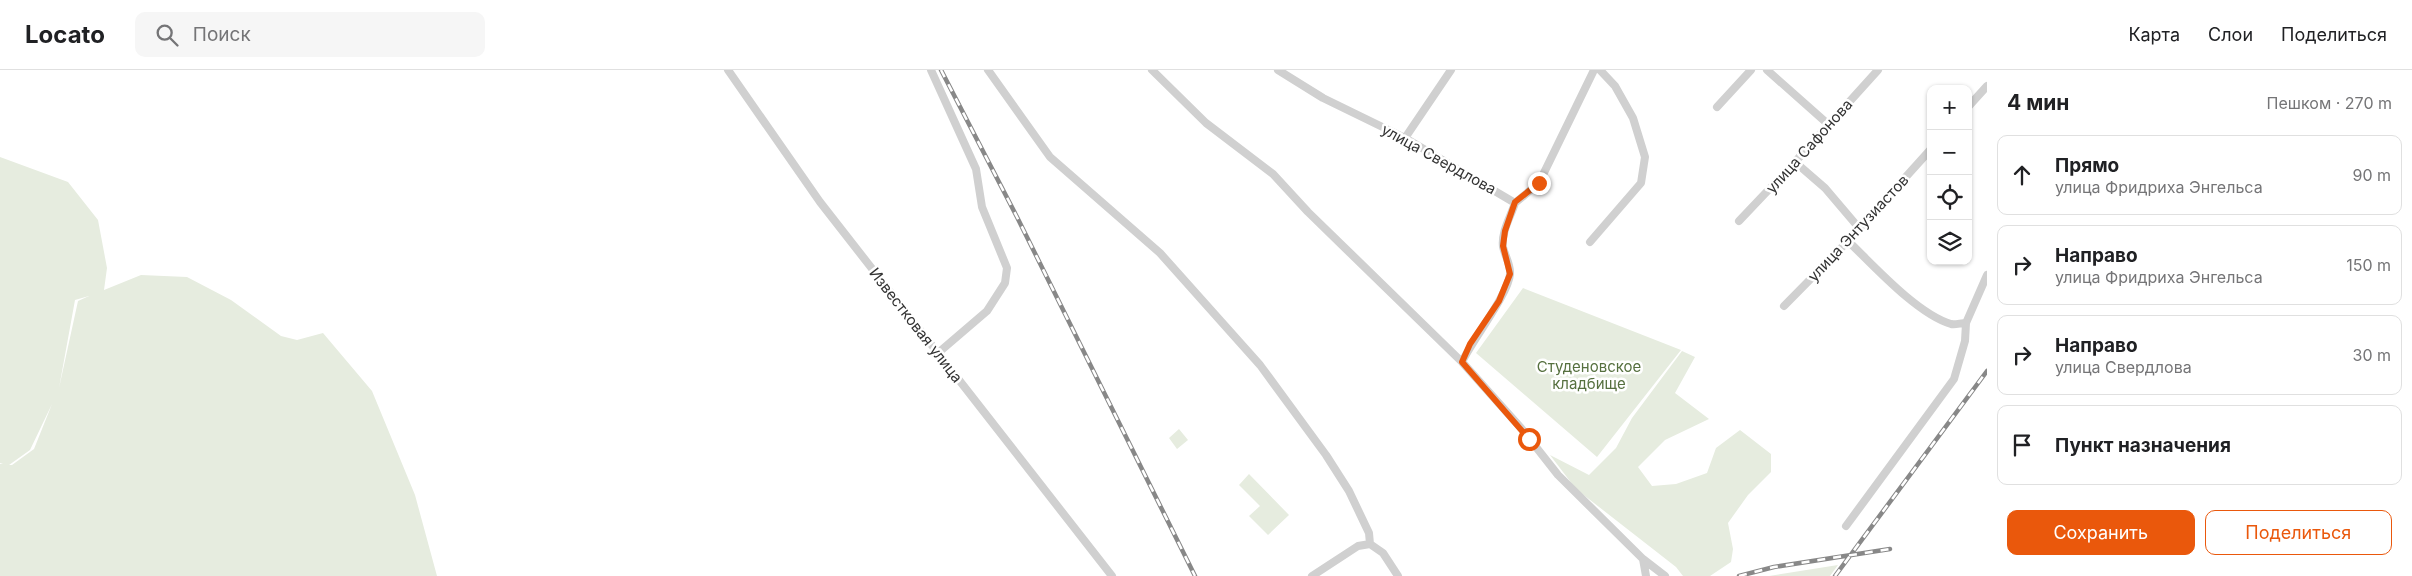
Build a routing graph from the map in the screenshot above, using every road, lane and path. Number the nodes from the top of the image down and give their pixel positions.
1 (728, 70) edge
2 (930, 70) edge
3 (988, 70) edge
4 (1152, 70) edge
5 (1278, 70) edge
6 (1452, 70) edge
7 (1594, 70) edge
8 (1600, 70) edge
9 (1751, 70) edge
10 (1767, 70) edge
11 (1878, 70) edge
12 (1987, 86) edge
13 (1972, 103) edge
14 (1717, 108) dead end
15 (1829, 124) junction
16 (1406, 138) junction
17 (1927, 153) edge
18 (1795, 162) junction
19 (1515, 202) junction
20 (1740, 221) dead end
21 (1859, 228) junction
22 (1848, 241) junction
23 (1590, 242) dead end
24 (1987, 275) edge
25 (1784, 306) dead end
26 (1966, 323) junction
27 (938, 353) junction
28 (1462, 362) junction
29 (1846, 526) dead end
30 (1370, 544) junction
31 (1643, 559) junction
32 (1112, 576) edge
33 (1312, 576) edge
34 (1398, 576) edge
35 (1646, 576) edge
36 (1665, 576) edge

1 - 27 street, Известковая улица
2 - 27 street
3 - 30 street
4 - 28 street
5 - 16 street, улица Свердлова
6 - 16 street
7 - 19 street
8 - 23 street
9 - 14 street
10 - 15 street
11 - 15 street, улица Сафонова
12 - 13 street
15 - 18 street, улица Сафонова
16 - 19 street, улица Свердлова
17 - 21 street, улица Энтузиастов
18 - 20 street, улица Сафонова
18 - 21 street
19 - 28 street
21 - 22 street, улица Энтузиастов
22 - 25 street, улица Энтузиастов
22 - 26 street
24 - 26 street
26 - 29 street
27 - 32 street, Известковая улица
28 - 31 street
30 - 33 street
30 - 34 street
31 - 35 street
31 - 36 street

